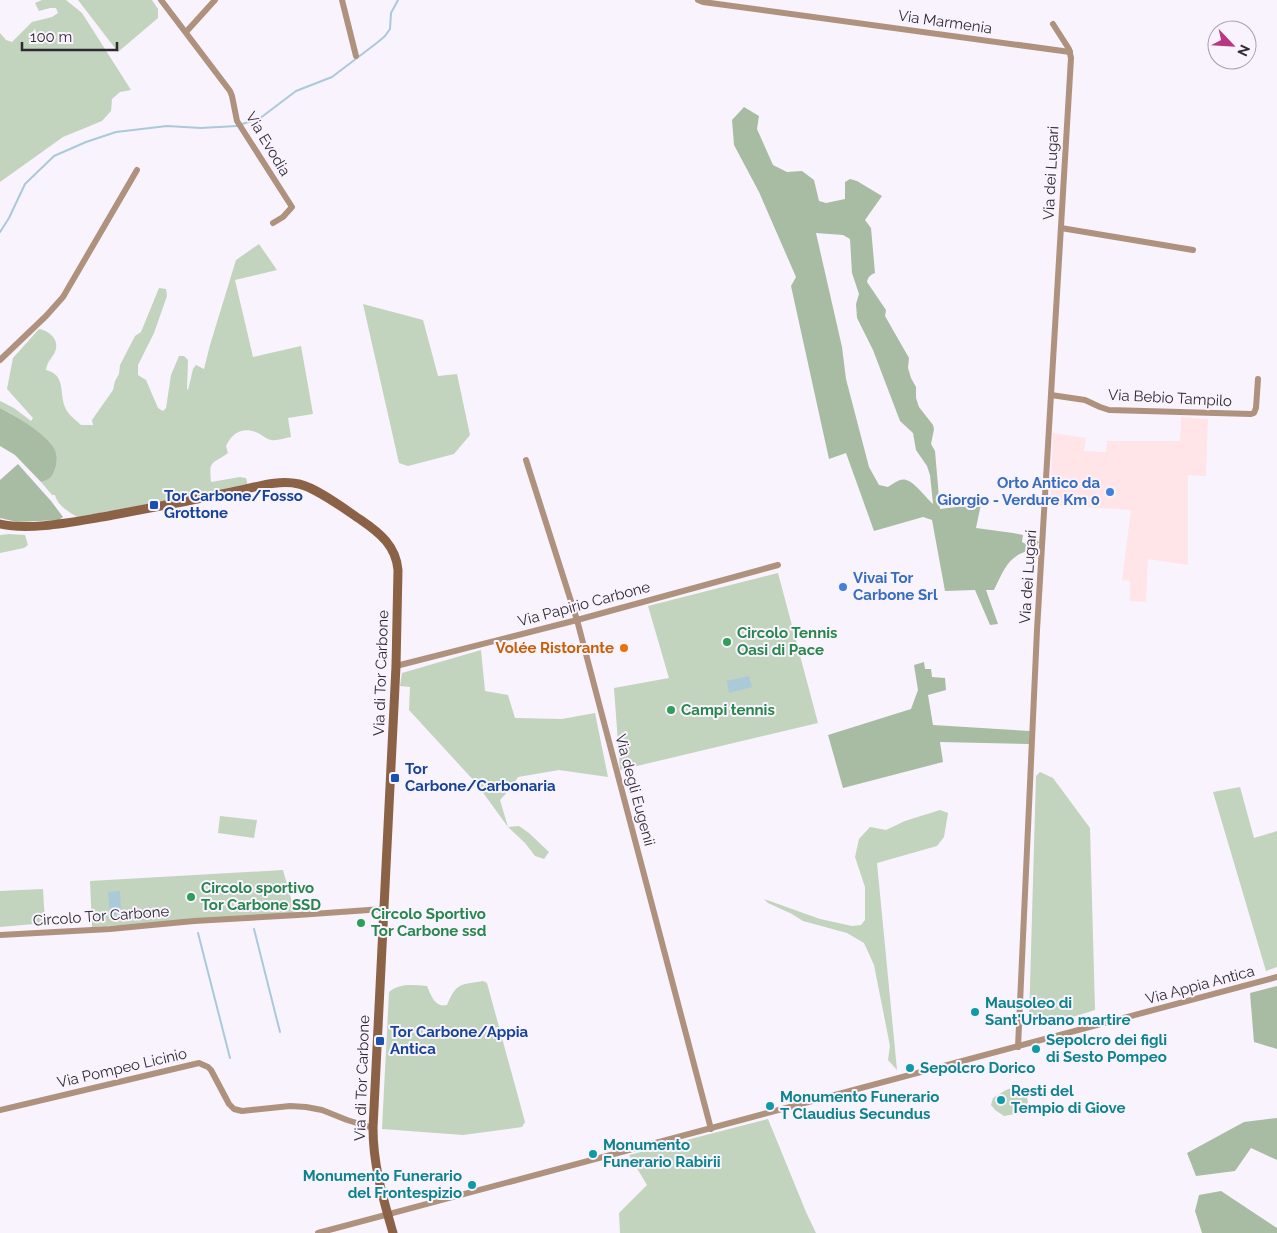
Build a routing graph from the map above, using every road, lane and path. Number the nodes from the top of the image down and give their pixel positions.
1 (161, 0) edge
2 (215, 0) edge
3 (342, 0) edge
4 (698, 0) edge
5 (1053, 24) dead end
6 (186, 32) junction
7 (1070, 52) junction
8 (356, 56) dead end
9 (137, 170) dead end
10 (273, 223) dead end
11 (1061, 228) junction
12 (1193, 250) dead end
13 (0, 360) edge
14 (1258, 379) dead end
15 (1051, 395) junction
16 (526, 460) dead end
17 (0, 524) edge
18 (778, 565) dead end
19 (577, 620) junction
20 (396, 666) junction
21 (384, 909) junction
22 (0, 935) edge
23 (1277, 978) edge
24 (1018, 1047) junction
25 (0, 1110) edge
26 (373, 1128) junction
27 (711, 1129) junction
28 (388, 1215) junction
29 (318, 1233) edge
30 (393, 1233) edge

1 - 6 street, Via Evodia
2 - 6 street
3 - 8 street
4 - 7 street, Via Marmenia
5 - 7 street
6 - 10 street, Via Evodia
7 - 11 street, Via dei Lugari
9 - 13 street
11 - 12 street
11 - 15 street, Via dei Lugari
14 - 15 street, Via Bebio Tampilo
15 - 24 street, Via dei Lugari
16 - 19 street, Via degli Eugenii
17 - 20 main road, Via di Tor Carbone
18 - 19 street, Via Papirio Carbone
19 - 20 street, Via Papirio Carbone
19 - 27 street, Via degli Eugenii
20 - 21 main road, Via di Tor Carbone
21 - 22 street, Circolo Tor Carbone
21 - 26 main road, Via di Tor Carbone
23 - 24 street, Via Appia Antica
24 - 27 street, Via Appia Antica
25 - 26 street, Via Pompeo Licinio
26 - 28 main road, Via di Tor Carbone
27 - 28 street, Via Appia Antica
28 - 29 street, Via Appia Antica
28 - 30 main road, Via di Tor Carbone

